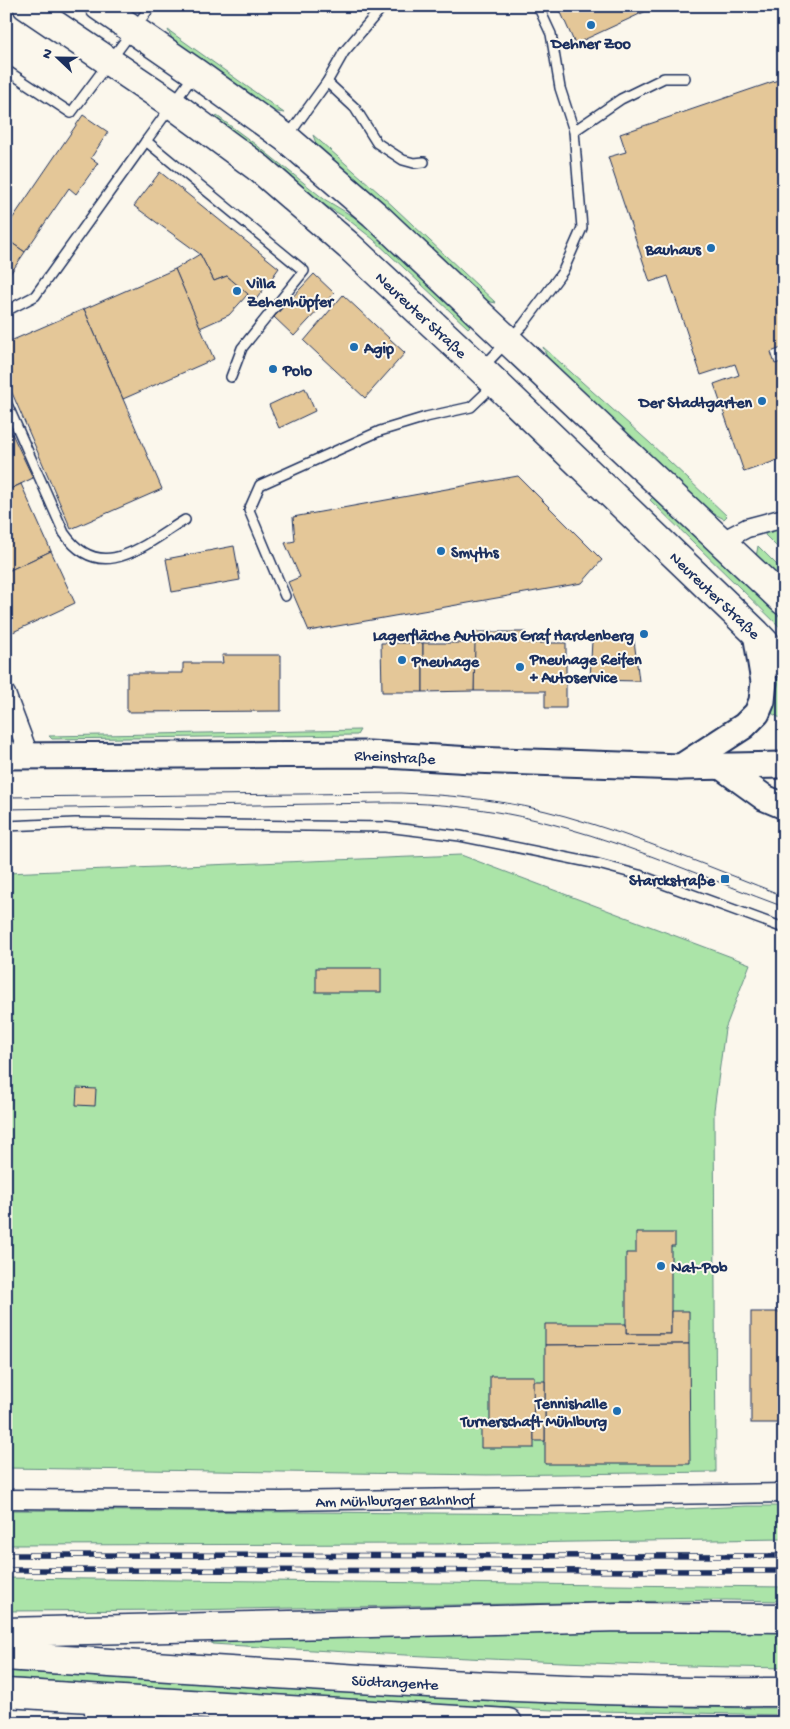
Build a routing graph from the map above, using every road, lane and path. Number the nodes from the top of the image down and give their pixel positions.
1 (27, 6) edge
2 (98, 6) edge
3 (151, 6) edge
4 (383, 6) edge
5 (538, 6) edge
6 (133, 30) junction
7 (109, 61) junction
8 (6, 70) edge
9 (196, 73) junction
10 (685, 78) dead end
11 (327, 82) junction
12 (172, 104) junction
13 (574, 131) junction
14 (286, 138) junction
15 (146, 141) junction
16 (424, 162) dead end
17 (6, 311) edge
18 (509, 341) junction
19 (489, 376) junction
20 (231, 377) dead end
21 (6, 402) edge
22 (784, 518) edge
23 (185, 520) dead end
24 (720, 542) junction
25 (285, 596) dead end
26 (784, 601) edge
27 (756, 633) junction
28 (784, 663) edge
29 (6, 694) edge
30 (18, 756) edge
31 (784, 765) edge
32 (681, 767) junction
33 (722, 767) junction
34 (784, 806) edge
35 (6, 826) edge
36 (784, 928) edge
37 (784, 1493) edge
38 (6, 1499) edge
39 (784, 1618) edge
40 (6, 1632) edge
41 (6, 1656) edge
42 (784, 1692) edge
43 (10, 1693) edge
44 (147, 1723) edge
45 (508, 1723) edge

1 - 7 main road, Neureuter Straße
2 - 6 main road
3 - 6 lane
4 - 11 lane
5 - 13 lane
6 - 7 lane
6 - 9 main road
7 - 8 lane
7 - 12 main road, Neureuter Straße
9 - 12 lane
9 - 14 main road
10 - 13 lane
11 - 14 lane
11 - 16 lane
12 - 15 lane
12 - 19 main road, Neureuter Straße
13 - 18 lane
14 - 18 main road
15 - 17 lane
15 - 20 lane
18 - 19 lane
18 - 24 main road
19 - 25 lane
19 - 27 main road, Neureuter Straße
21 - 23 lane
22 - 24 street
24 - 26 main road
27 - 28 main road, Neureuter Straße
27 - 32 main road
29 - 30 street
30 - 32 main road, Rheinstraße
31 - 33 main road, Rheinstraße
32 - 33 main road, Rheinstraße
33 - 34 main road
35 - 36 lane
37 - 38 street, Am Mühlburger Bahnhof
39 - 40 main road
41 - 42 main road, Südtangente
43 - 44 main road
43 - 45 main road

